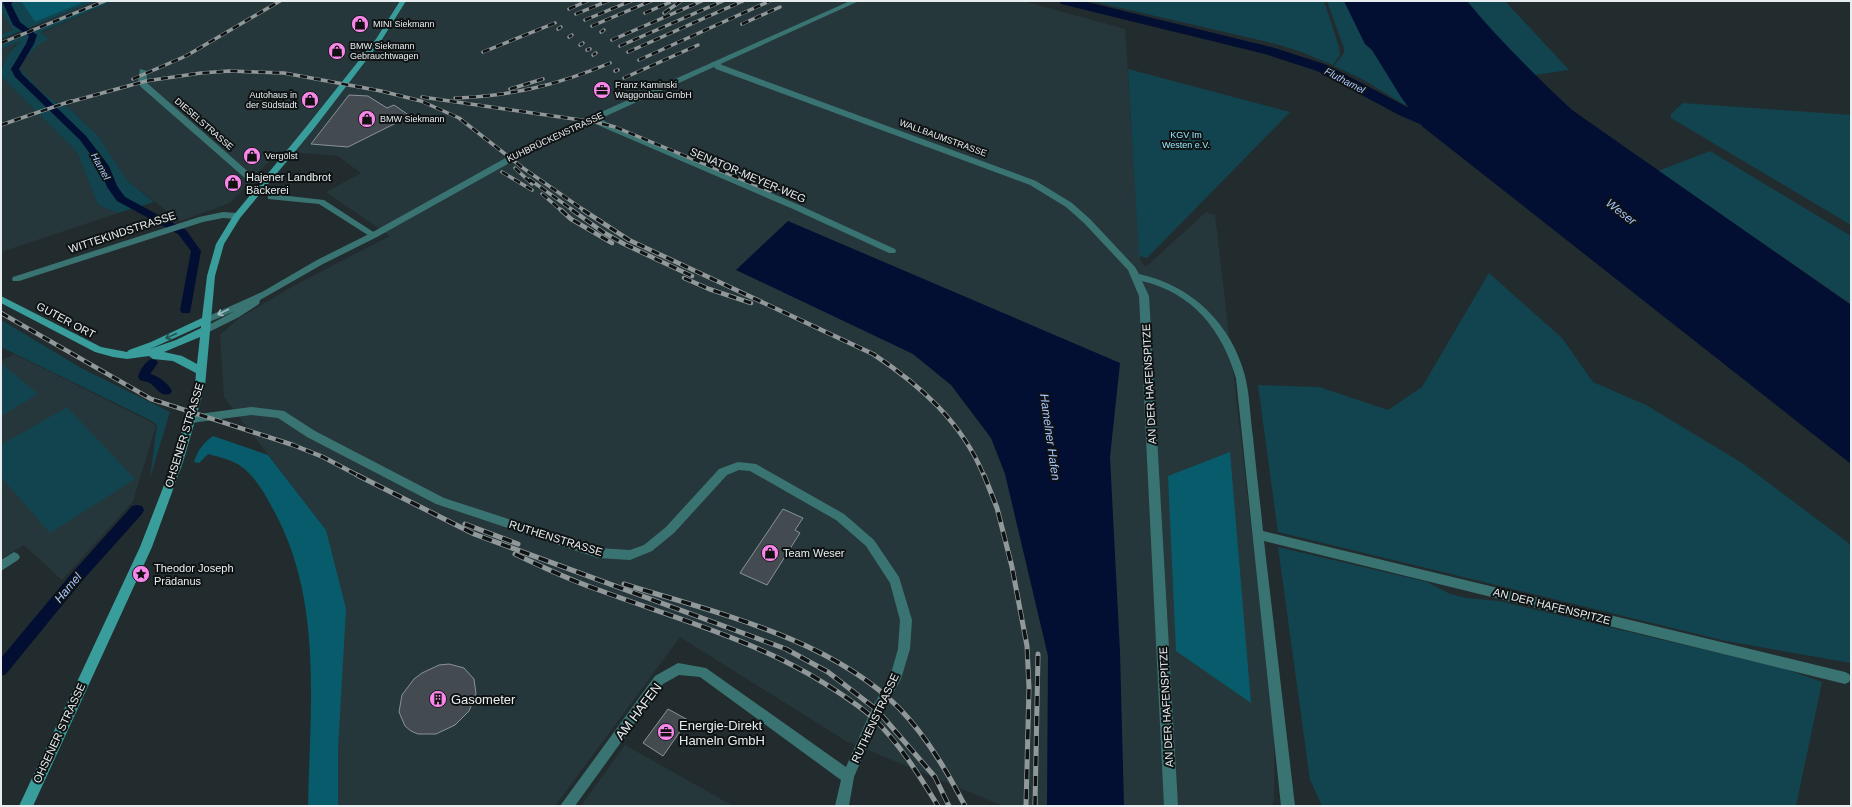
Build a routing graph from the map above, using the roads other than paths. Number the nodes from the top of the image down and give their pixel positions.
1 (403, 1) edge
2 (856, 1) edge
3 (715, 64) junction
4 (143, 71) dead end
5 (596, 118) junction
6 (264, 182) junction
7 (271, 197) dead end
8 (237, 216) junction
9 (374, 235) junction
10 (892, 251) dead end
11 (1136, 277) junction
12 (16, 279) dead end
13 (265, 294) junction
14 (1, 299) edge
15 (207, 320) junction
16 (206, 330) junction
17 (123, 354) junction
18 (147, 355) junction
19 (202, 372) junction
20 (191, 419) junction
21 (1259, 535) junction
22 (14, 557) dead end
23 (1, 566) edge
24 (1845, 678) dead end
25 (848, 777) junction
26 (26, 806) edge
27 (567, 806) edge
28 (842, 806) edge
29 (1171, 806) edge
30 (1288, 806) edge

1 - 6 main road, OHSENER STRASSE
2 - 3 street, KUHBRÜCKENSTRASSE
3 - 5 street, KUHBRÜCKENSTRASSE
3 - 11 street, WALLBAUMSTRASSE
4 - 6 street, DIESELSTRASSE
5 - 9 street, KUHBRÜCKENSTRASSE
5 - 10 street, SENATOR-MEYER-WEG
6 - 8 main road, OHSENER STRASSE
7 - 9 street
8 - 12 street, WITTEKINDSTRASSE
8 - 15 main road, OHSENER STRASSE
9 - 13 street, KUHBRÜCKENSTRASSE
11 - 21 street
11 - 29 street, AN DER HAFENSPITZE
13 -> 15 street, KUHBRÜCKENSTRASSE
13 - 16 street, KUHBRÜCKENSTRASSE
14 - 17 main road, GUTER ORT
15 - 16 main road, OHSENER STRASSE
15 -> 17 main road, GUTER ORT
16 - 18 main road, GUTER ORT
16 - 19 main road, OHSENER STRASSE
17 - 18 main road, GUTER ORT
18 - 19 main road
19 - 20 main road, OHSENER STRASSE
20 - 25 street, RUTHENSTRASSE
20 - 26 main road, OHSENER STRASSE
21 - 24 street, AN DER HAFENSPITZE
21 - 30 street
22 - 23 street
25 - 27 street, AM HAFEN
25 - 28 street, RUTHENSTRASSE

